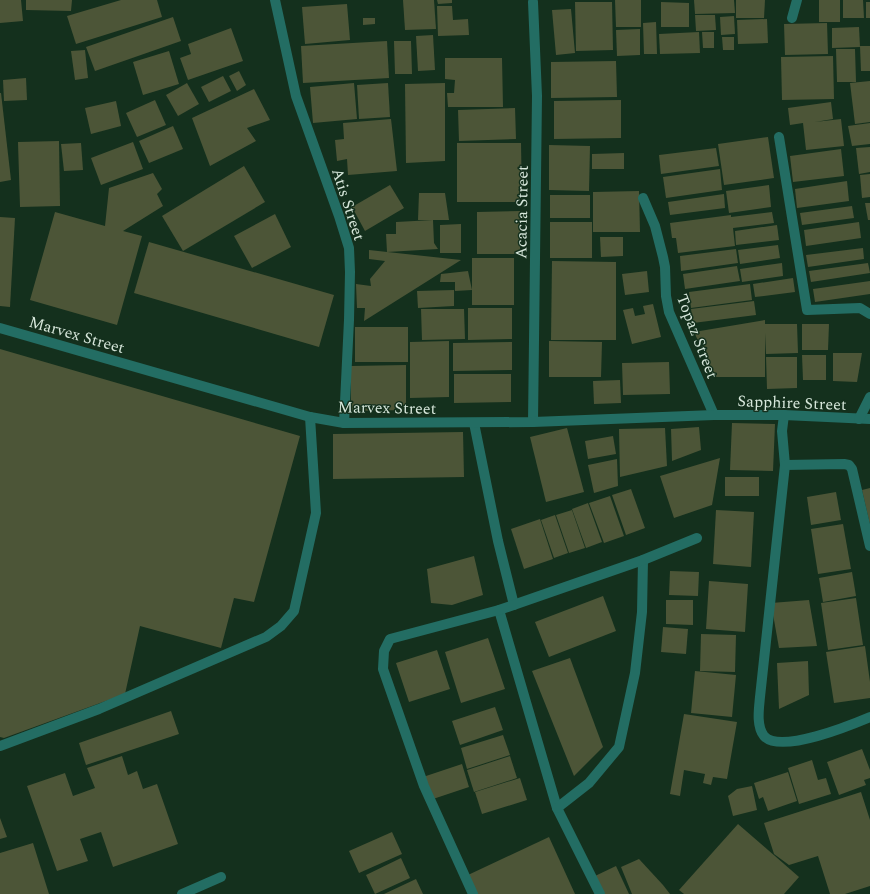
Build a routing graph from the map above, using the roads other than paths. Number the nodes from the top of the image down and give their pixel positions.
1 (275, 0) edge
2 (796, 0) edge
3 (533, 2) dead end
4 (792, 18) dead end
5 (780, 137) dead end
6 (643, 198) dead end
7 (870, 314) edge
8 (0, 328) edge
9 (870, 397) edge
10 (714, 415) junction
11 (784, 415) junction
12 (310, 417) junction
13 (859, 419) junction
14 (870, 419) edge
15 (533, 422) junction
16 (344, 423) junction
17 (474, 423) junction
18 (785, 464) junction
19 (696, 538) dead end
20 (870, 546) edge
21 (643, 560) junction
22 (514, 605) junction
23 (499, 610) junction
24 (870, 717) edge
25 (0, 746) edge
26 (557, 808) junction
27 (221, 877) dead end
28 (182, 894) edge
29 (473, 894) edge
30 (600, 894) edge

1 - 16 street, Atis Street
2 - 4 street
3 - 15 street, Acacia Street
5 - 7 street
6 - 10 street, Topaz Street
8 - 12 street, Marvex Street
9 - 13 street
10 - 11 street, Sapphire Street
10 - 15 street, Marvex Street
11 - 13 street, Sapphire Street
11 - 18 street
12 - 16 street, Marvex Street
12 - 25 street
13 - 14 street, Sapphire Street
15 - 17 street, Marvex Street
16 - 17 street, Marvex Street
17 - 22 street
18 - 20 street
18 - 24 street
19 - 21 street
21 - 22 street
21 - 26 street
22 - 23 street
23 - 26 street
23 - 29 street
26 - 30 street
27 - 28 street

